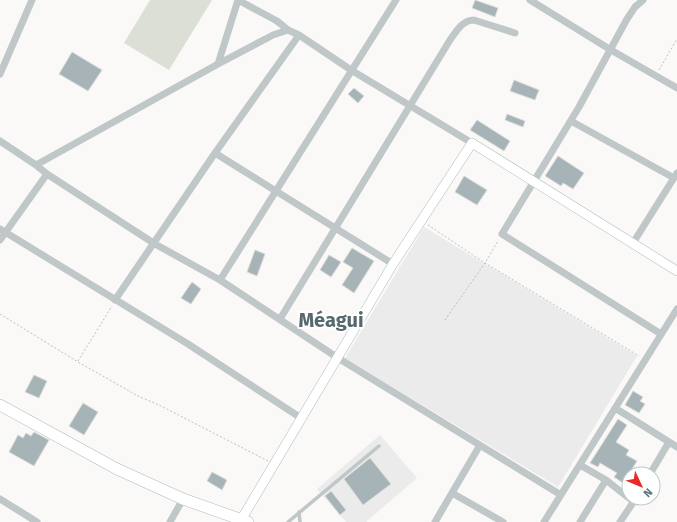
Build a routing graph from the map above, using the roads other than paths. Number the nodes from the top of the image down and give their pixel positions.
1 (32, 0) edge
2 (238, 0) edge
3 (396, 0) edge
4 (530, 0) edge
5 (642, 0) edge
6 (288, 30) junction
7 (515, 33) dead end
8 (299, 35) junction
9 (611, 50) junction
10 (2, 64) edge
11 (218, 64) junction
12 (352, 70) junction
13 (0, 74) edge
14 (677, 88) edge
15 (410, 105) junction
16 (571, 122) junction
17 (0, 141) edge
18 (472, 143) junction
19 (215, 153) junction
20 (36, 165) junction
21 (47, 174) junction
22 (675, 175) edge
23 (535, 181) junction
24 (276, 191) junction
25 (335, 228) junction
26 (2, 230) edge
27 (0, 240) edge
28 (632, 243) junction
29 (155, 244) junction
30 (393, 264) junction
31 (677, 270) edge
32 (220, 280) junction
33 (115, 300) junction
34 (677, 310) edge
35 (280, 319) junction
36 (661, 334) junction
37 (338, 358) junction
38 (0, 405) edge
39 (615, 408) junction
40 (301, 418) junction
41 (669, 442) junction
42 (480, 445) junction
43 (379, 446) dead end
44 (677, 447) edge
45 (580, 465) junction
46 (655, 466) edge
47 (606, 480) junction
48 (621, 490) edge
49 (452, 493) junction
50 (561, 495) junction
51 (0, 499) edge
52 (183, 499) junction
53 (631, 506) edge
54 (299, 512) junction
55 (244, 521) edge
56 (37, 522) edge
57 (170, 522) edge
58 (288, 522) edge
59 (300, 522) edge
60 (435, 522) edge
61 (503, 522) edge
62 (544, 522) edge
63 (580, 522) edge
64 (620, 522) edge

1 - 10 street
2 - 6 street
2 - 11 street
3 - 12 street
4 - 9 street
5 - 9 street
6 - 8 street
6 - 11 street
7 - 15 street
8 - 12 street
8 - 19 street
9 - 14 street
9 - 16 street
10 - 13 street
11 - 20 street
12 - 15 street
12 - 24 street
15 - 18 street
15 - 25 street
16 - 22 street
16 - 23 street
17 - 20 street
18 - 23 street
18 - 30 street
19 - 24 street
19 - 29 street
20 - 21 street
21 - 26 street
21 - 29 street
22 - 28 street
23 - 28 street
23 - 36 street
24 - 25 street
24 - 32 street
25 - 30 street
25 - 35 street
26 - 27 street
26 - 33 street
28 - 31 street
29 - 32 street
29 - 33 street
30 - 37 street
32 - 35 street
33 - 40 street
34 - 36 street
35 - 37 street
36 - 39 street
37 - 40 street
37 - 42 street
38 - 52 main road
39 - 41 street
39 - 45 street
40 - 55 street
41 - 44 street
41 - 46 street
42 - 49 street
42 - 50 street
43 - 54 lane
45 - 47 street
45 - 50 street
47 - 48 street
47 - 63 street
49 - 60 street
49 - 61 street
50 - 62 street
51 - 56 street
52 - 55 main road
52 - 57 street
53 - 64 street
54 - 58 lane
54 - 59 lane

